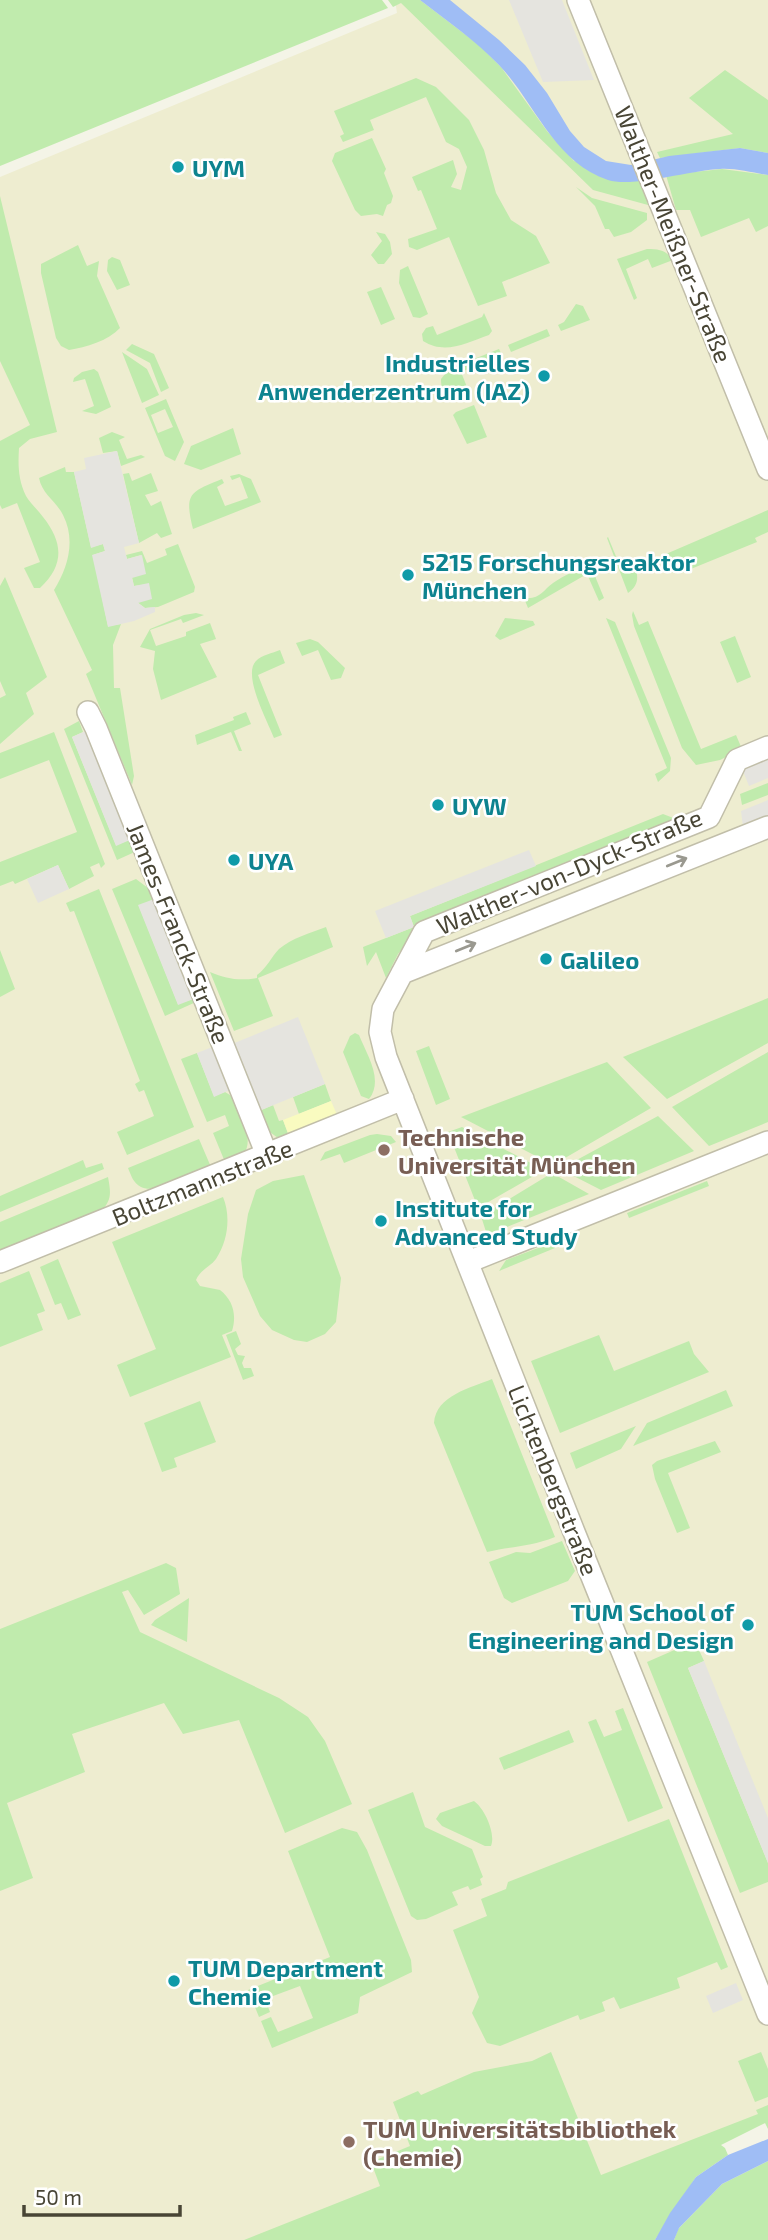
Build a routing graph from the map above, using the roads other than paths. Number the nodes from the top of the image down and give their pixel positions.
1 (578, 0) edge
2 (768, 469) edge
3 (88, 712) dead end
4 (768, 747) edge
5 (768, 827) edge
6 (402, 973) junction
7 (380, 1022) joint
8 (403, 1099) junction
9 (768, 1142) edge
10 (267, 1155) junction
11 (0, 1262) edge
12 (468, 1262) junction
13 (768, 2014) edge

1 - 2 street, Walther-Meißner-Straße
3 - 10 street, James-Franck-Straße
4 - 6 street, Walther-von-Dyck-Straße
6 -> 5 street, Walther-von-Dyck-Straße
6 - 7 street, Walther-von-Dyck-Straße
7 - 8 street, Lichtenbergstraße
8 - 10 street, Boltzmannstraße
8 - 12 street, Lichtenbergstraße
9 - 12 street
10 - 11 street, Boltzmannstraße
12 - 13 street, Lichtenbergstraße

